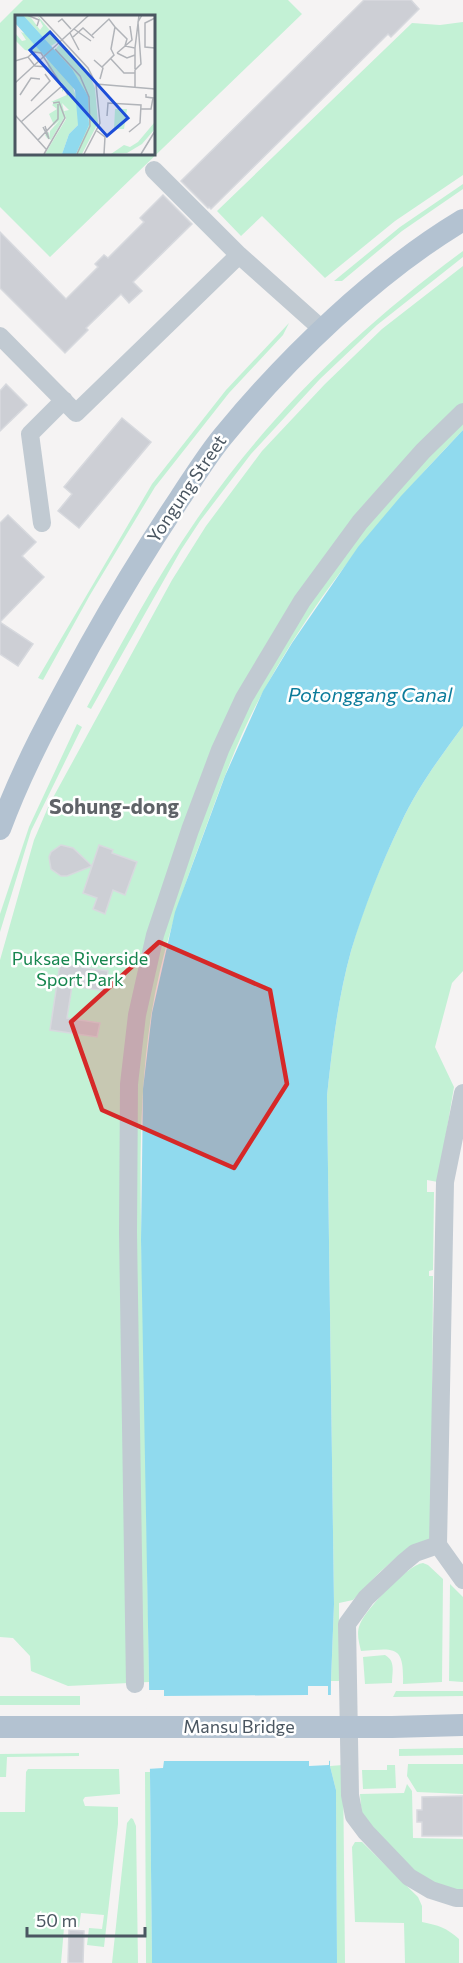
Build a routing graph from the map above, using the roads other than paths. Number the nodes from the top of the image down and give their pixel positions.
1 (154, 170) dead end
2 (463, 220) edge
3 (239, 255) junction
4 (323, 330) junction
5 (0, 336) edge
6 (64, 400) junction
7 (463, 412) edge
8 (42, 522) dead end
9 (8, 780) edge
10 (0, 829) edge
11 (463, 1092) edge
12 (438, 1545) junction
13 (463, 1580) edge
14 (135, 1684) dead end
15 (463, 1725) edge
16 (0, 1727) edge
17 (463, 1898) edge

1 - 3 street
2 - 4 main road, Yongung Street
3 - 4 street
3 - 6 street
4 - 9 main road, Yongung Street
5 - 6 street
6 - 8 street
7 - 14 street
9 - 10 main road, Yongung Street
11 - 12 street
12 - 13 street
12 - 17 street
15 - 16 main road, Mansu Bridge

